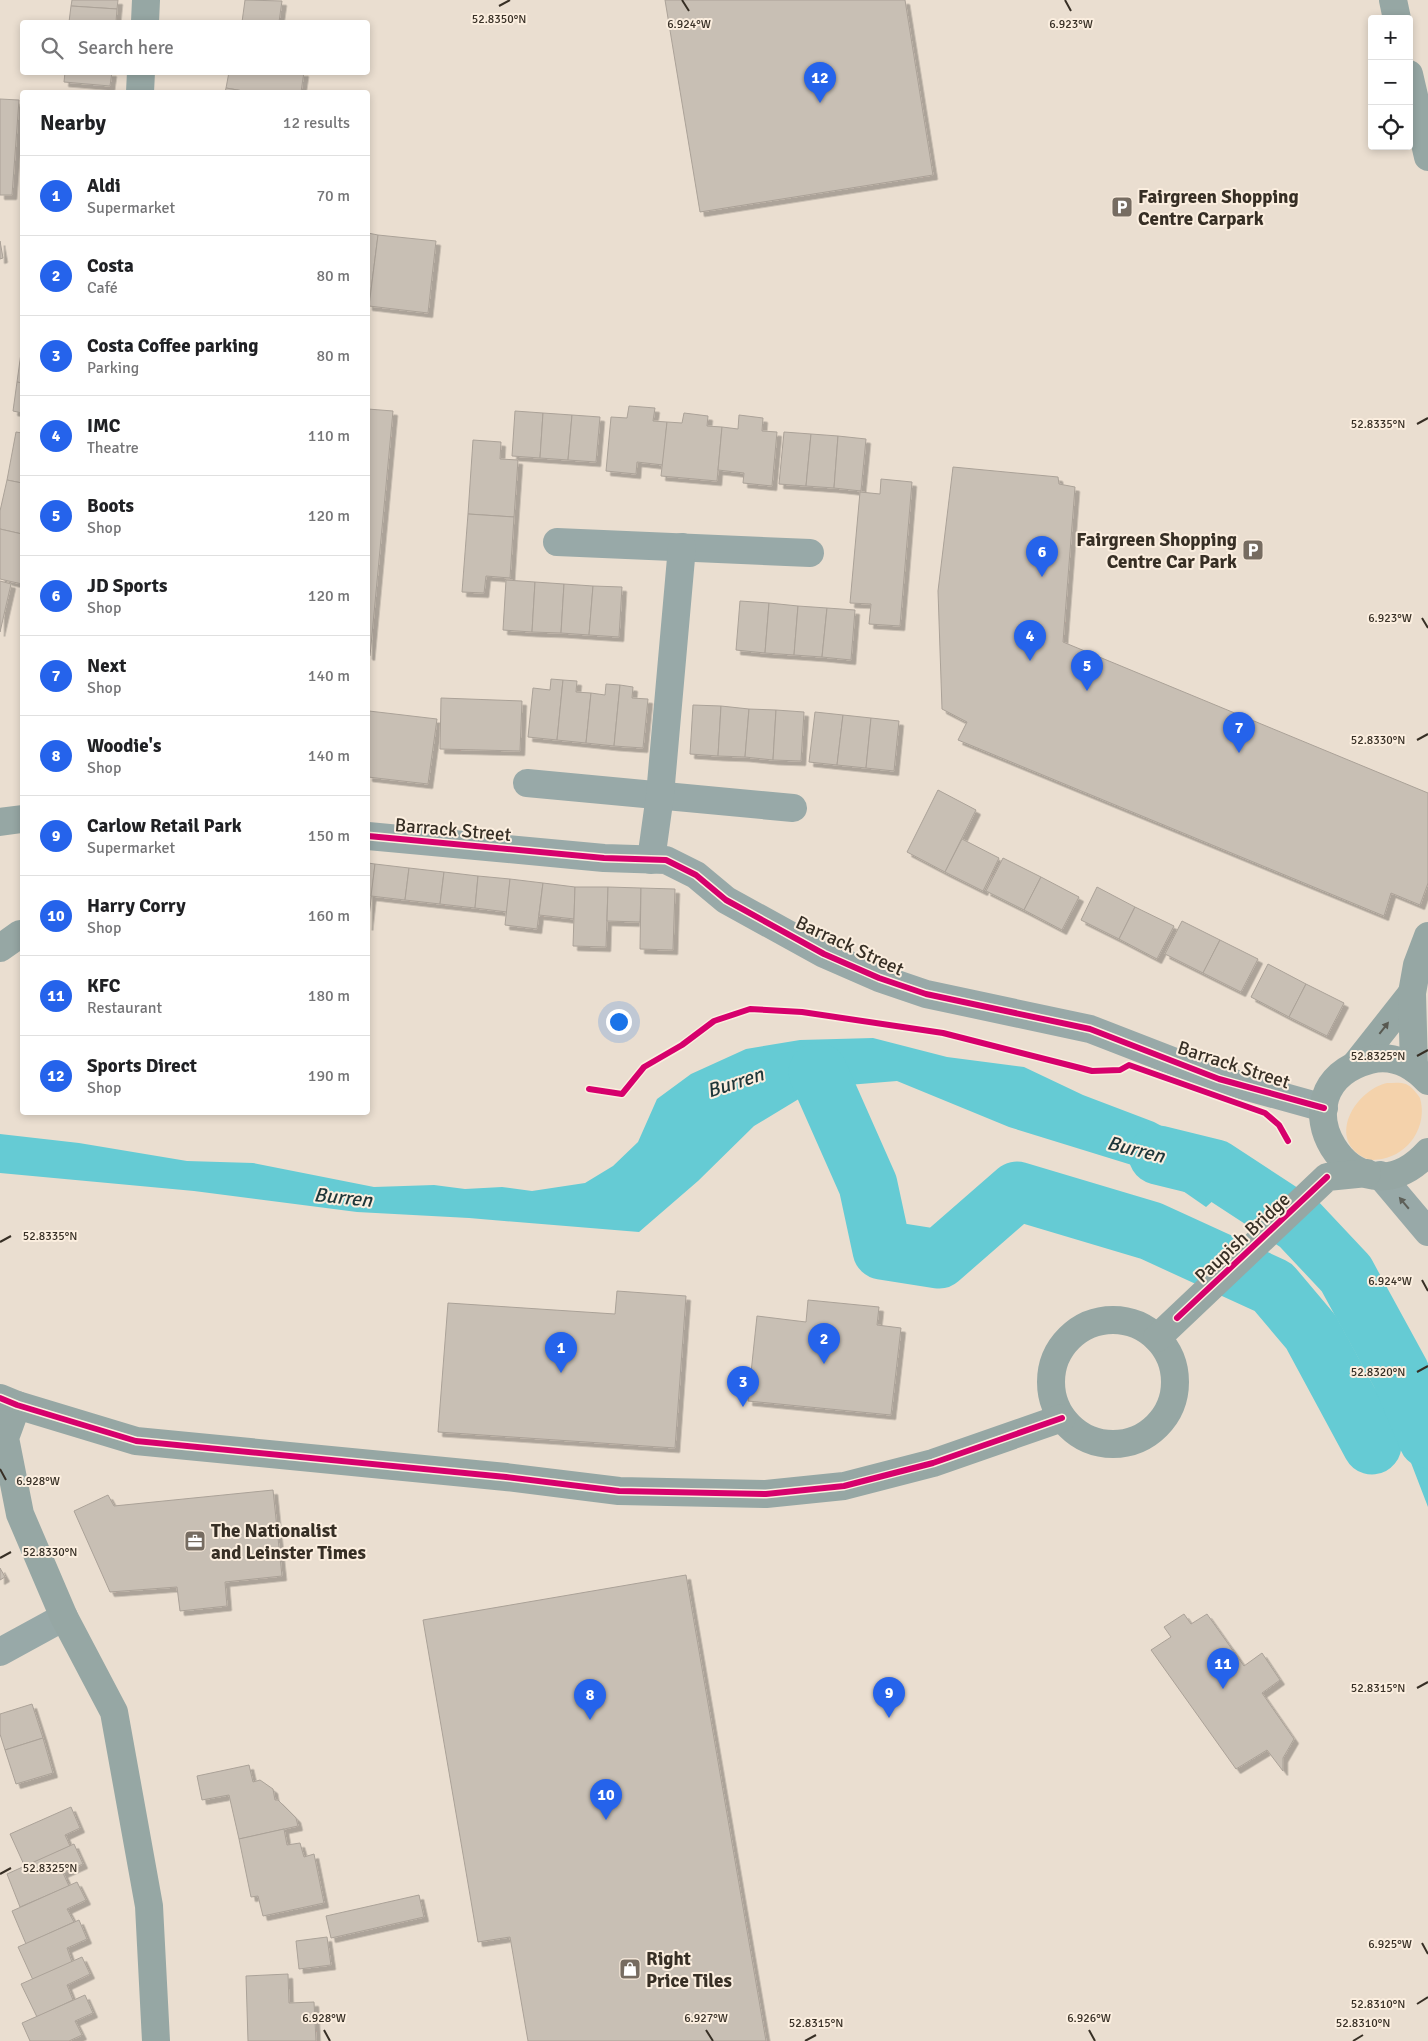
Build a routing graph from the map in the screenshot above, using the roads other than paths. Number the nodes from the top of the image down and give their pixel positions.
1 (146, 0) edge
2 (1393, 0) edge
3 (1396, 15) edge
4 (145, 20) edge
5 (141, 75) edge
6 (140, 90) edge
7 (1413, 91) edge
8 (1428, 157) edge
9 (557, 542) dead end
10 (682, 547) junction
11 (810, 553) dead end
12 (527, 783) dead end
13 (660, 795) junction
14 (793, 808) dead end
15 (370, 836) edge
16 (651, 860) junction
17 (1428, 936) edge
18 (1412, 993) junction
19 (1356, 1064) junction
20 (1422, 1072) edge
21 (1324, 1108) junction
22 (1329, 1142) junction
23 (1428, 1152) edge
24 (1373, 1174) junction
25 (1327, 1177) junction
26 (1428, 1232) edge
27 (1158, 1338) junction
28 (8, 1401) edge
29 (1062, 1418) junction
30 (64, 1617) junction
31 (0, 1652) edge
32 (156, 2041) edge

1 - 4 street
2 - 3 street
5 - 6 street
7 - 8 street
9 - 10 street
10 - 11 street
10 - 13 street
12 - 13 street
13 - 14 street
13 - 16 street
15 - 16 street, Barrack Street
16 - 21 street, Barrack Street
17 - 18 street
19 -> 18 street
18 - 20 street
19 - 20 street
19 - 21 street
21 - 22 street
22 - 24 street
22 - 25 street
23 - 24 street
24 - 25 street
26 -> 24 street
25 - 27 street, Paupish Bridge
27 - 29 street
27 - 29 street
28 - 29 street
28 - 30 street
30 - 31 street
30 - 32 street

